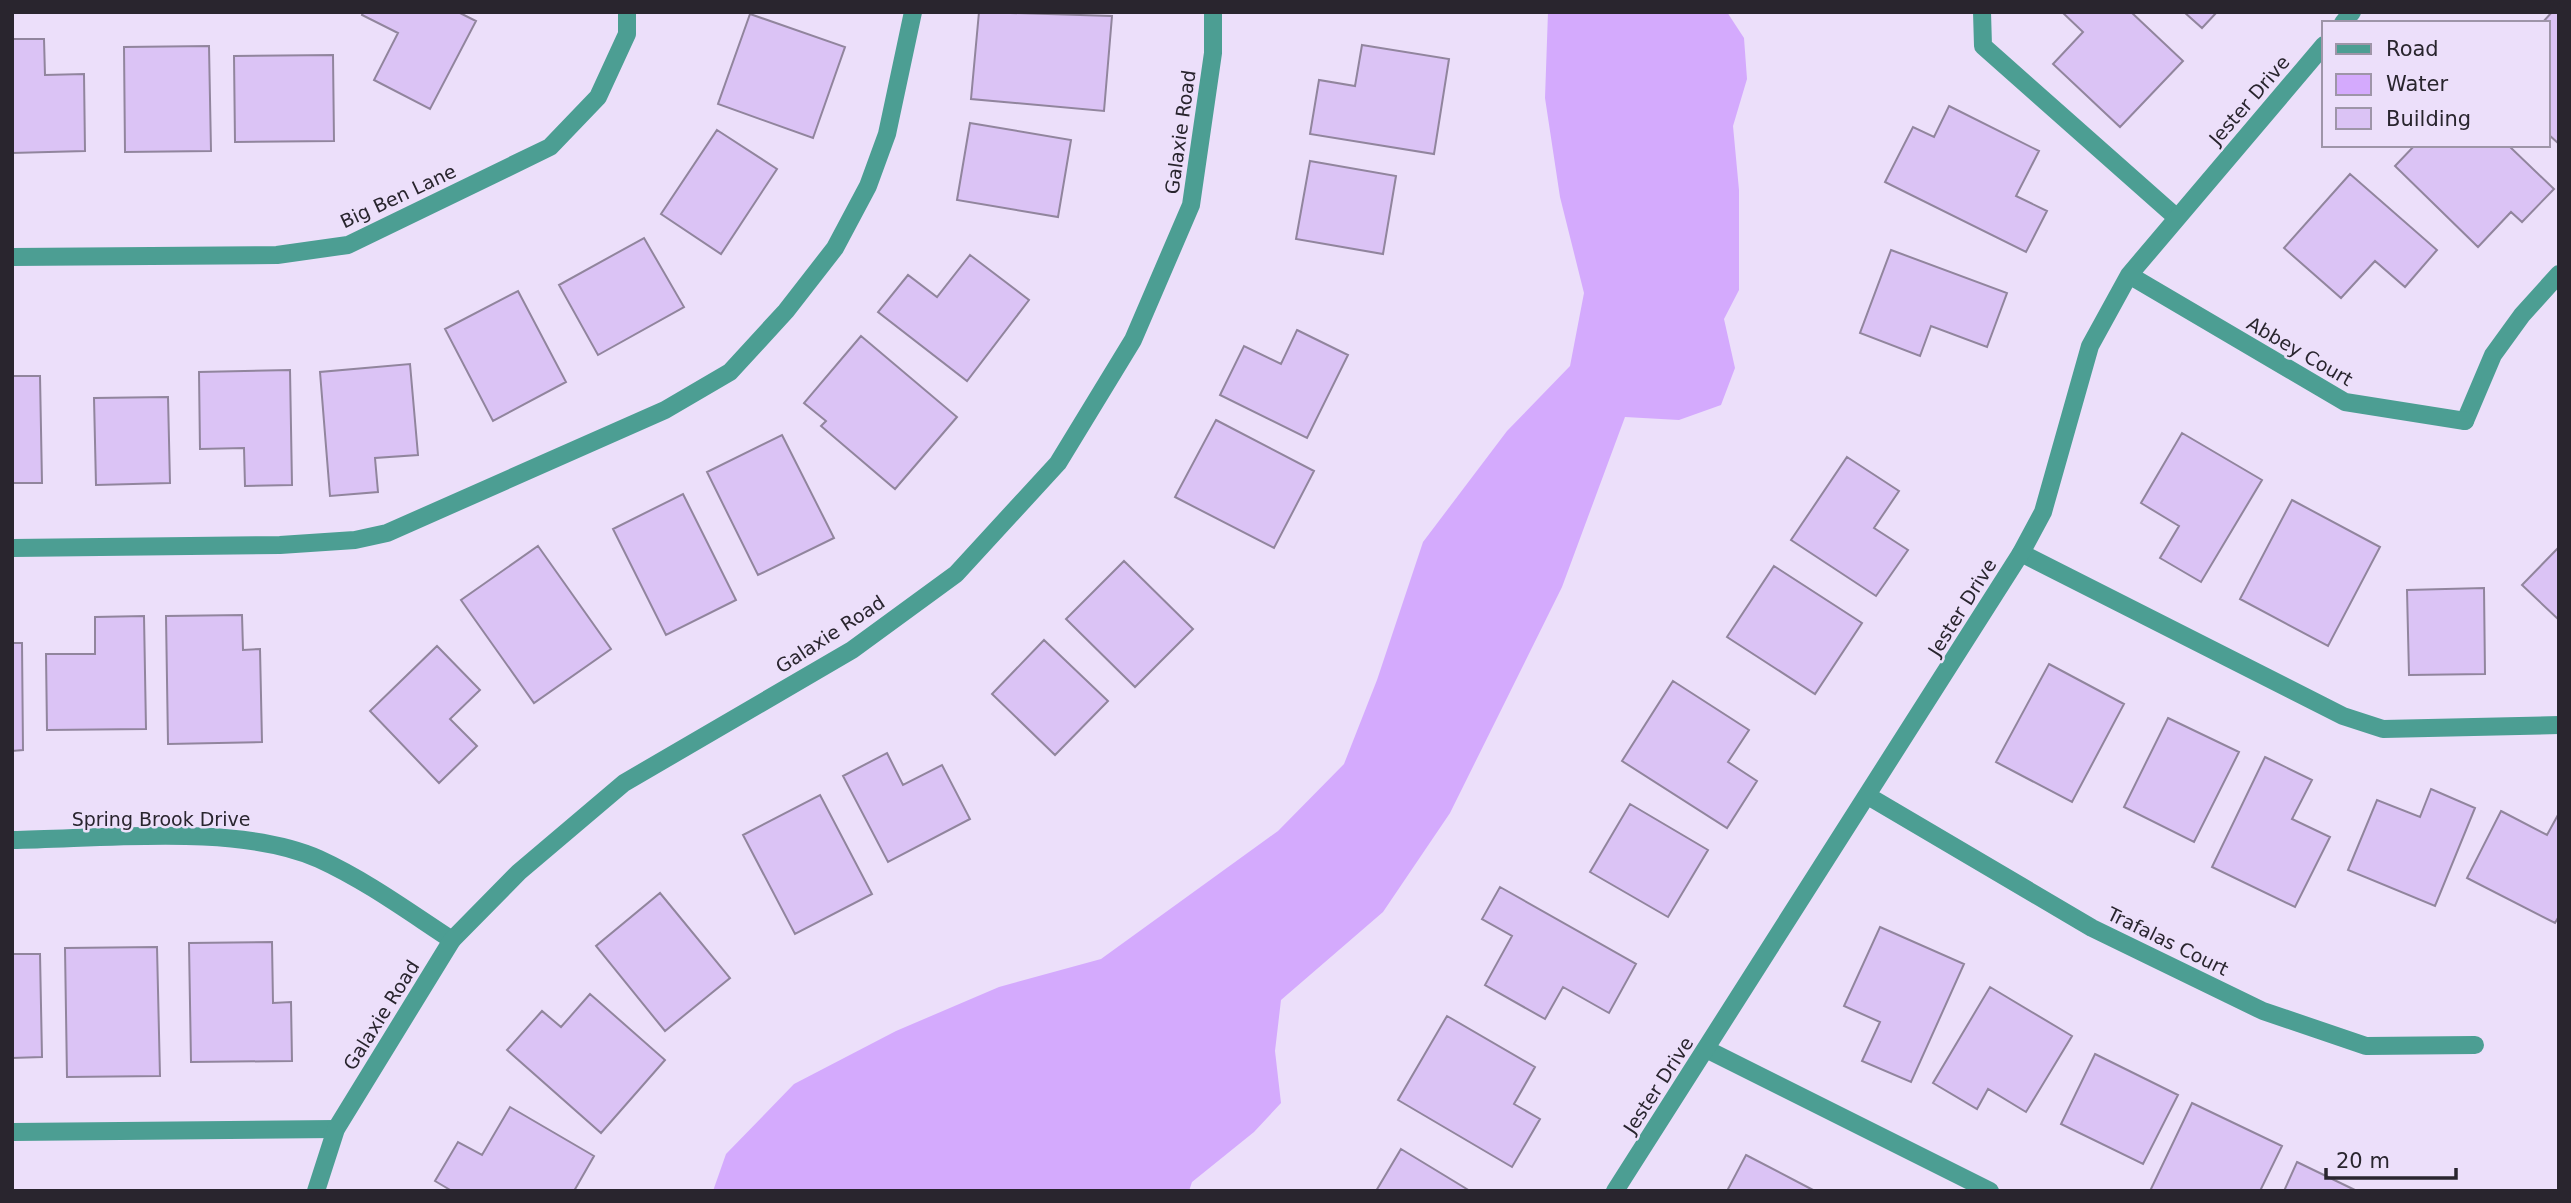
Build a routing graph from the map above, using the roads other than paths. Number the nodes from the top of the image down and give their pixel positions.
1 (627, 12) edge
2 (912, 12) edge
3 (1213, 12) edge
4 (1982, 12) edge
5 (2322, 47) edge
6 (2175, 217) junction
7 (12, 257) edge
8 (2559, 274) edge
9 (2129, 275) junction
10 (12, 548) edge
11 (2021, 554) junction
12 (2559, 725) edge
13 (1868, 796) junction
14 (12, 840) edge
15 (452, 940) junction
16 (2475, 1045) dead end
17 (1706, 1049) junction
18 (336, 1129) junction
19 (12, 1132) edge
20 (316, 1191) edge
21 (1615, 1191) edge
22 (1990, 1191) edge

1 - 7 street, Big Ben Lane
2 - 10 street
3 - 15 street, Galaxie Road
4 - 6 street
5 - 6 street, Jester Drive
6 - 9 street, Jester Drive
8 - 9 street, Abbey Court
9 - 11 street, Jester Drive
11 - 12 street
11 - 13 street, Jester Drive
13 - 16 street, Trafalas Court
13 - 17 street, Jester Drive
14 - 15 street, Spring Brook Drive
15 - 18 street, Galaxie Road
17 - 21 street, Jester Drive
17 - 22 street
18 - 19 street
18 - 20 street, Galaxie Road

